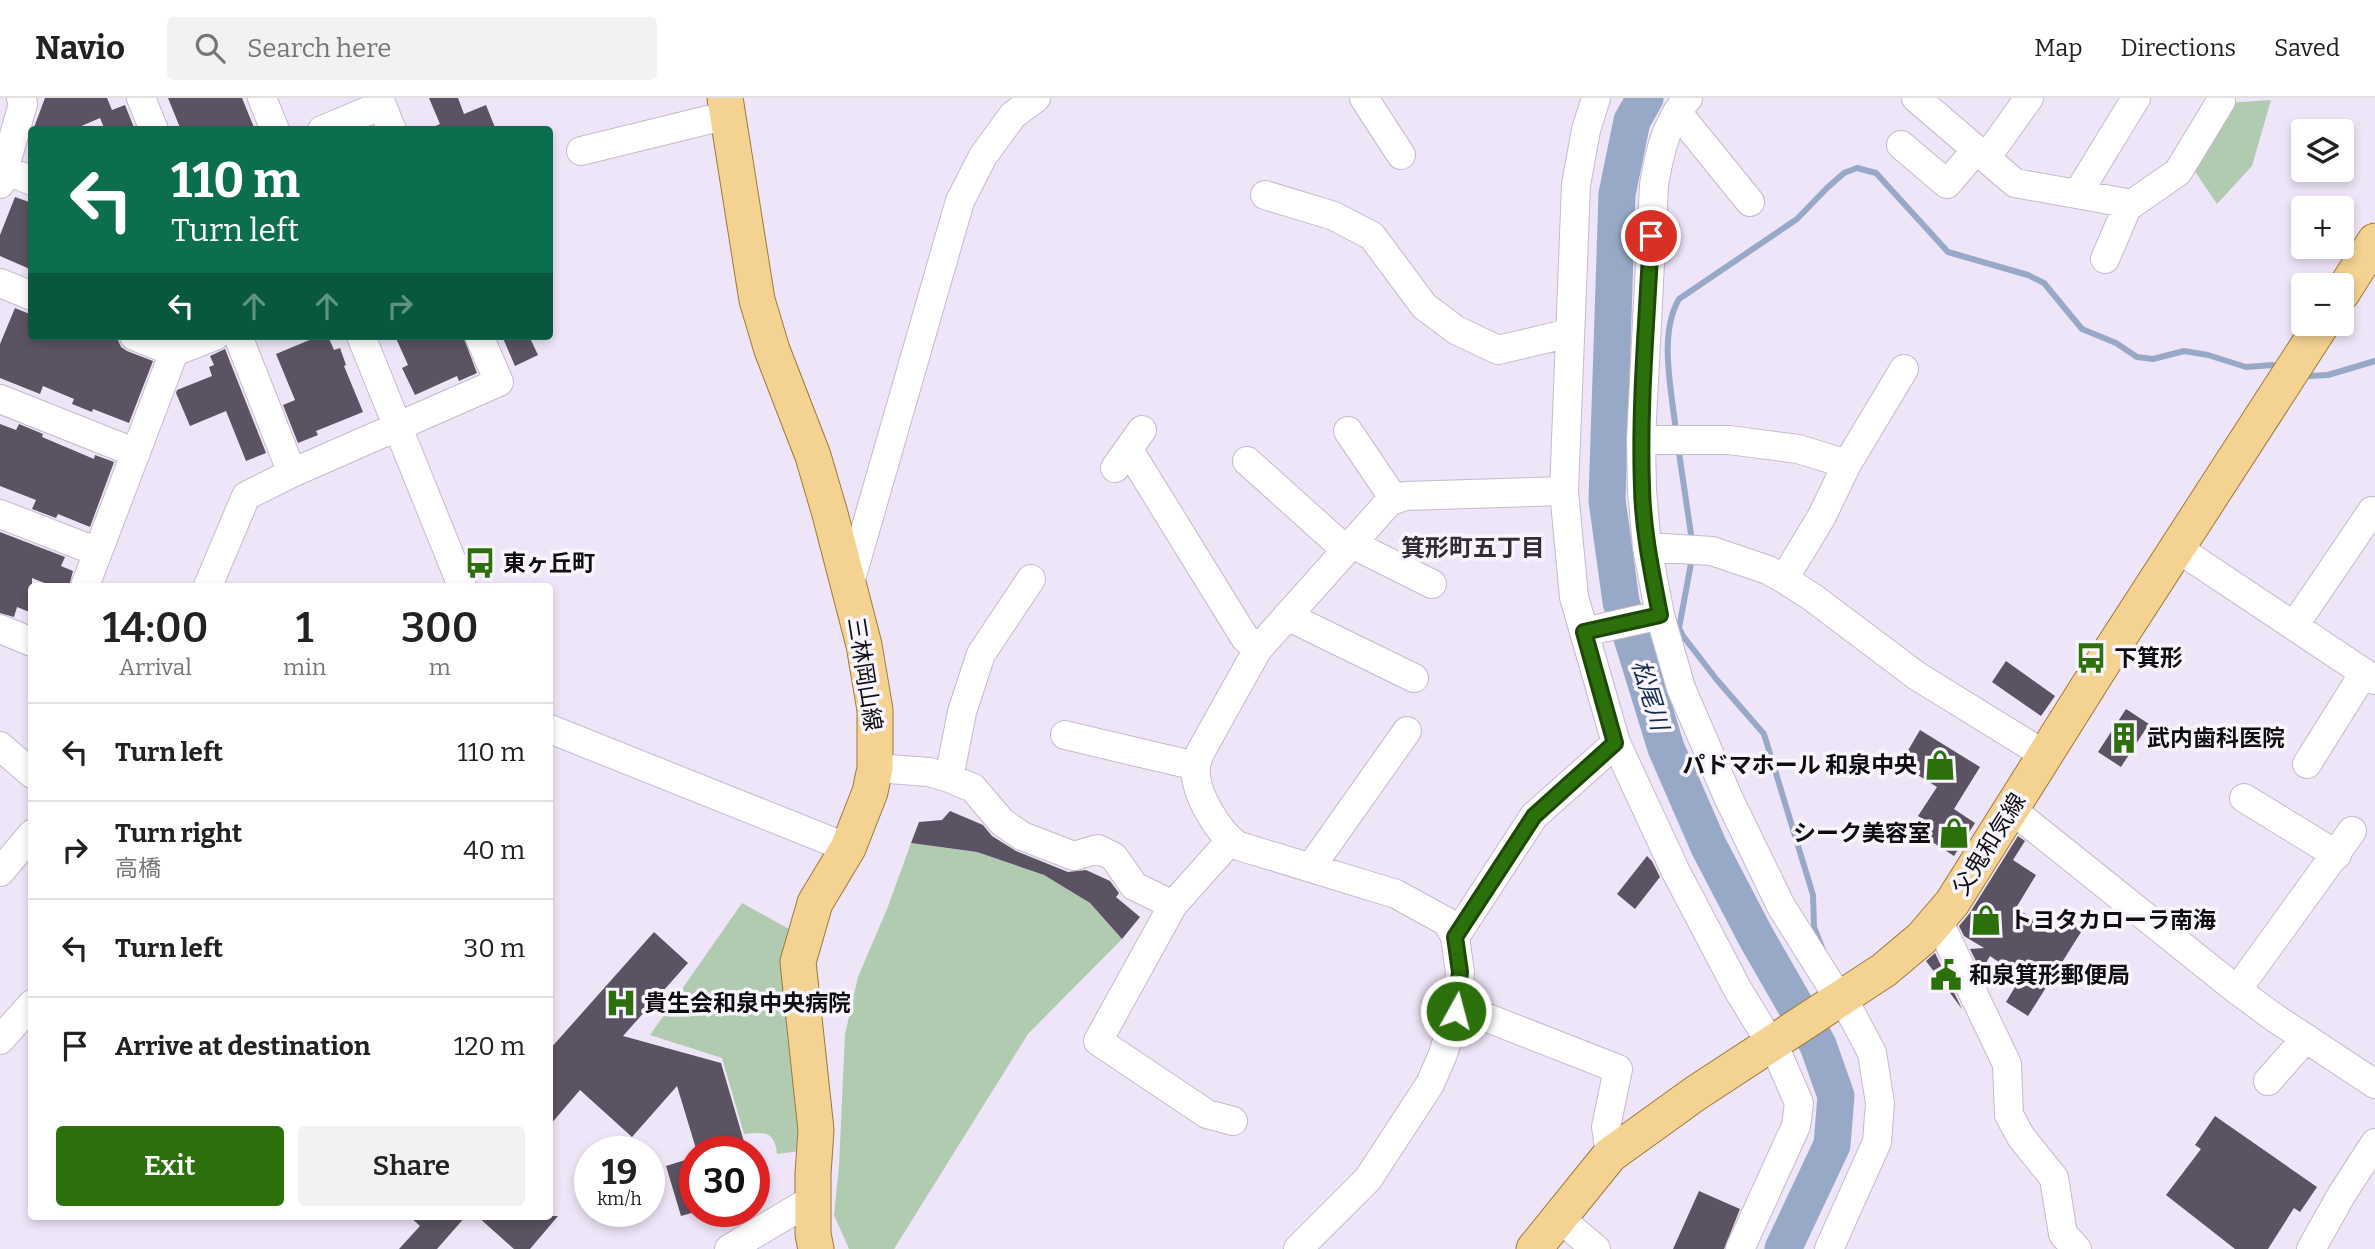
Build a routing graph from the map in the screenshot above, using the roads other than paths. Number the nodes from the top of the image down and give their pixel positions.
1 (22, 98) edge
2 (141, 98) edge
3 (262, 98) edge
4 (1036, 98) edge
5 (1364, 98) edge
6 (1596, 98) edge
7 (2029, 98) edge
8 (2136, 98) edge
9 (2220, 98) edge
10 (1920, 99) edge
11 (1682, 105) edge
12 (727, 106) edge
13 (384, 111) edge
14 (152, 126) edge
15 (273, 126) edge
16 (335, 126) edge
17 (1901, 145) dead end
18 (581, 151) dead end
19 (1981, 154) junction
20 (1401, 155) dead end
21 (3, 177) edge
22 (28, 180) edge
23 (2078, 193) junction
24 (1265, 195) dead end
25 (1750, 202) dead end
26 (2129, 203) junction
27 (2375, 241) edge
28 (2105, 260) dead end
29 (2354, 274) edge
30 (0, 283) edge
31 (28, 294) edge
32 (1570, 333) junction
33 (2314, 336) edge
34 (144, 340) edge
35 (205, 340) edge
36 (239, 340) edge
37 (363, 340) edge
38 (481, 340) edge
39 (174, 352) junction
40 (1904, 369) dead end
41 (0, 399) edge
42 (398, 427) junction
43 (1348, 431) dead end
44 (1641, 440) junction
45 (1129, 449) dead end
46 (136, 453) junction
47 (1847, 464) junction
48 (292, 473) junction
49 (1253, 475) dead end
50 (1564, 491) junction
51 (1394, 499) junction
52 (2372, 511) dead end
53 (0, 514) edge
54 (1349, 547) junction
55 (1647, 547) junction
56 (2177, 548) junction
57 (98, 552) junction
58 (1784, 579) junction
59 (86, 583) edge
60 (209, 583) edge
61 (461, 583) edge
62 (1432, 584) dead end
63 (849, 586) junction
64 (1018, 587) dead end
65 (1657, 615) junction
66 (1287, 616) junction
67 (2294, 626) junction
68 (0, 629) edge
69 (1587, 631) junction
70 (28, 640) edge
71 (1258, 649) junction
72 (2369, 676) edge
73 (1413, 678) dead end
74 (553, 730) edge
75 (1407, 732) dead end
76 (1065, 735) dead end
77 (1615, 743) junction
78 (0, 746) edge
79 (2045, 755) junction
80 (2306, 764) dead end
81 (1196, 766) junction
82 (875, 768) junction
83 (28, 770) edge
84 (949, 778) junction
85 (2244, 798) dead end
86 (2011, 809) junction
87 (2353, 831) dead end
88 (28, 839) edge
89 (1230, 841) junction
90 (848, 848) junction
91 (2337, 855) junction
92 (1311, 867) junction
93 (0, 871) edge
94 (1172, 905) junction
95 (1938, 920) junction
96 (1455, 937) junction
97 (2237, 990) junction
98 (1457, 1002) junction
99 (1838, 1002) junction
100 (28, 1008) edge
101 (2306, 1038) junction
102 (0, 1040) edge
103 (1775, 1042) junction
104 (2268, 1081) dead end
105 (2375, 1084) edge
106 (1233, 1121) dead end
107 (2375, 1143) edge
108 (1610, 1155) junction
109 (813, 1199) junction
110 (1558, 1217) junction
111 (822, 1244) edge
112 (729, 1249) edge
113 (1298, 1249) edge
114 (1534, 1249) edge
115 (1596, 1249) edge
116 (1740, 1249) edge
117 (1829, 1249) edge
118 (2077, 1249) edge
119 (2311, 1249) edge

1 - 21 street
2 - 14 street
3 - 15 street
4 - 63 street
5 - 20 street
6 - 32 street
7 - 19 street
8 - 23 street
9 - 26 street
10 - 19 street
11 - 25 street
11 - 44 street
12 - 18 street
12 - 63 main road, 三林岡山線
13 - 16 street
17 - 19 street
19 - 23 street
21 - 22 street
23 - 26 street
24 - 32 street
26 - 28 street
27 - 29 main road
30 - 31 street
32 - 50 street
33 - 56 main road, 父鬼和気線
34 - 39 street
35 - 39 street
36 - 48 street
37 - 42 street
38 - 42 street
39 - 46 street
40 - 47 street
41 - 46 street
42 - 48 street
42 - 61 street
43 - 51 street
44 - 47 street
44 - 55 street
45 - 71 street
46 - 57 street
47 - 58 street
48 - 60 street
49 - 54 street
50 - 51 street
50 - 69 street
51 - 54 street
52 - 67 street
53 - 57 street
54 - 62 street
54 - 66 street
55 - 58 street
55 - 65 street
56 - 67 street
56 - 79 main road, 父鬼和気線
57 - 59 street
58 - 79 street
63 - 82 main road, 三林岡山線
64 - 84 street
65 - 69 street
65 - 99 street
66 - 71 street
66 - 73 street
67 - 72 street
68 - 70 street
69 - 77 street
71 - 81 street
72 - 80 street
74 - 90 street
75 - 92 street
76 - 81 street
77 - 96 street
77 - 103 street
78 - 83 street
79 - 86 main road, 父鬼和気線
81 - 89 street
82 - 84 street
82 - 90 main road, 三林岡山線
84 - 94 street
85 - 91 street
86 - 95 main road, 父鬼和気線
86 - 97 street
87 - 91 street
88 - 93 street
89 - 92 street
89 - 94 street
90 - 109 main road, 三林岡山線
91 - 97 street
92 - 96 street
94 - 106 street
95 - 99 main road, 父鬼和気線
95 - 118 street
96 - 98 street
97 - 101 street
98 - 108 street
98 - 113 street
99 - 103 main road, 父鬼和気線
99 - 117 street
100 - 102 street
101 - 104 street
101 - 105 street
103 - 108 main road, 父鬼和気線
103 - 116 street
107 - 119 street
108 - 110 main road, 父鬼和気線
109 - 111 main road, 三林岡山線
109 - 112 street
110 - 114 main road, 父鬼和気線
110 - 115 street

